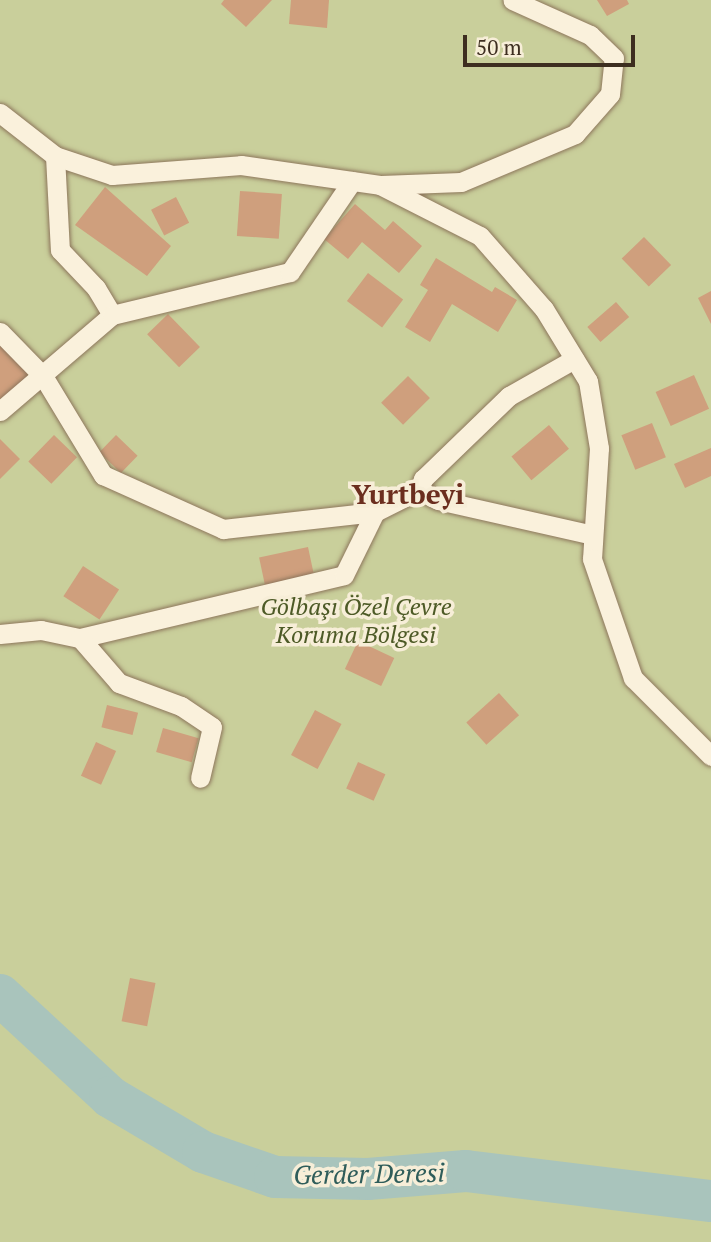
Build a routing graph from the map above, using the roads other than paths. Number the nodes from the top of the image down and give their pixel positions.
1 (512, 0) edge
2 (0, 113) edge
3 (55, 156) junction
4 (352, 181) junction
5 (380, 185) junction
6 (112, 316) junction
7 (0, 332) edge
8 (574, 359) junction
9 (43, 376) junction
10 (0, 411) edge
11 (419, 490) junction
12 (375, 512) junction
13 (593, 535) junction
14 (0, 634) edge
15 (80, 638) junction
16 (711, 756) edge
17 (200, 778) dead end

1 - 5 street
2 - 3 street
3 - 4 street
3 - 6 street
4 - 5 street
4 - 6 street
5 - 8 street
6 - 9 street
7 - 9 street
8 - 11 street
8 - 13 street
9 - 10 street
9 - 12 street
11 - 12 street
11 - 13 street
12 - 15 street
13 - 16 street
14 - 15 street
15 - 17 street

